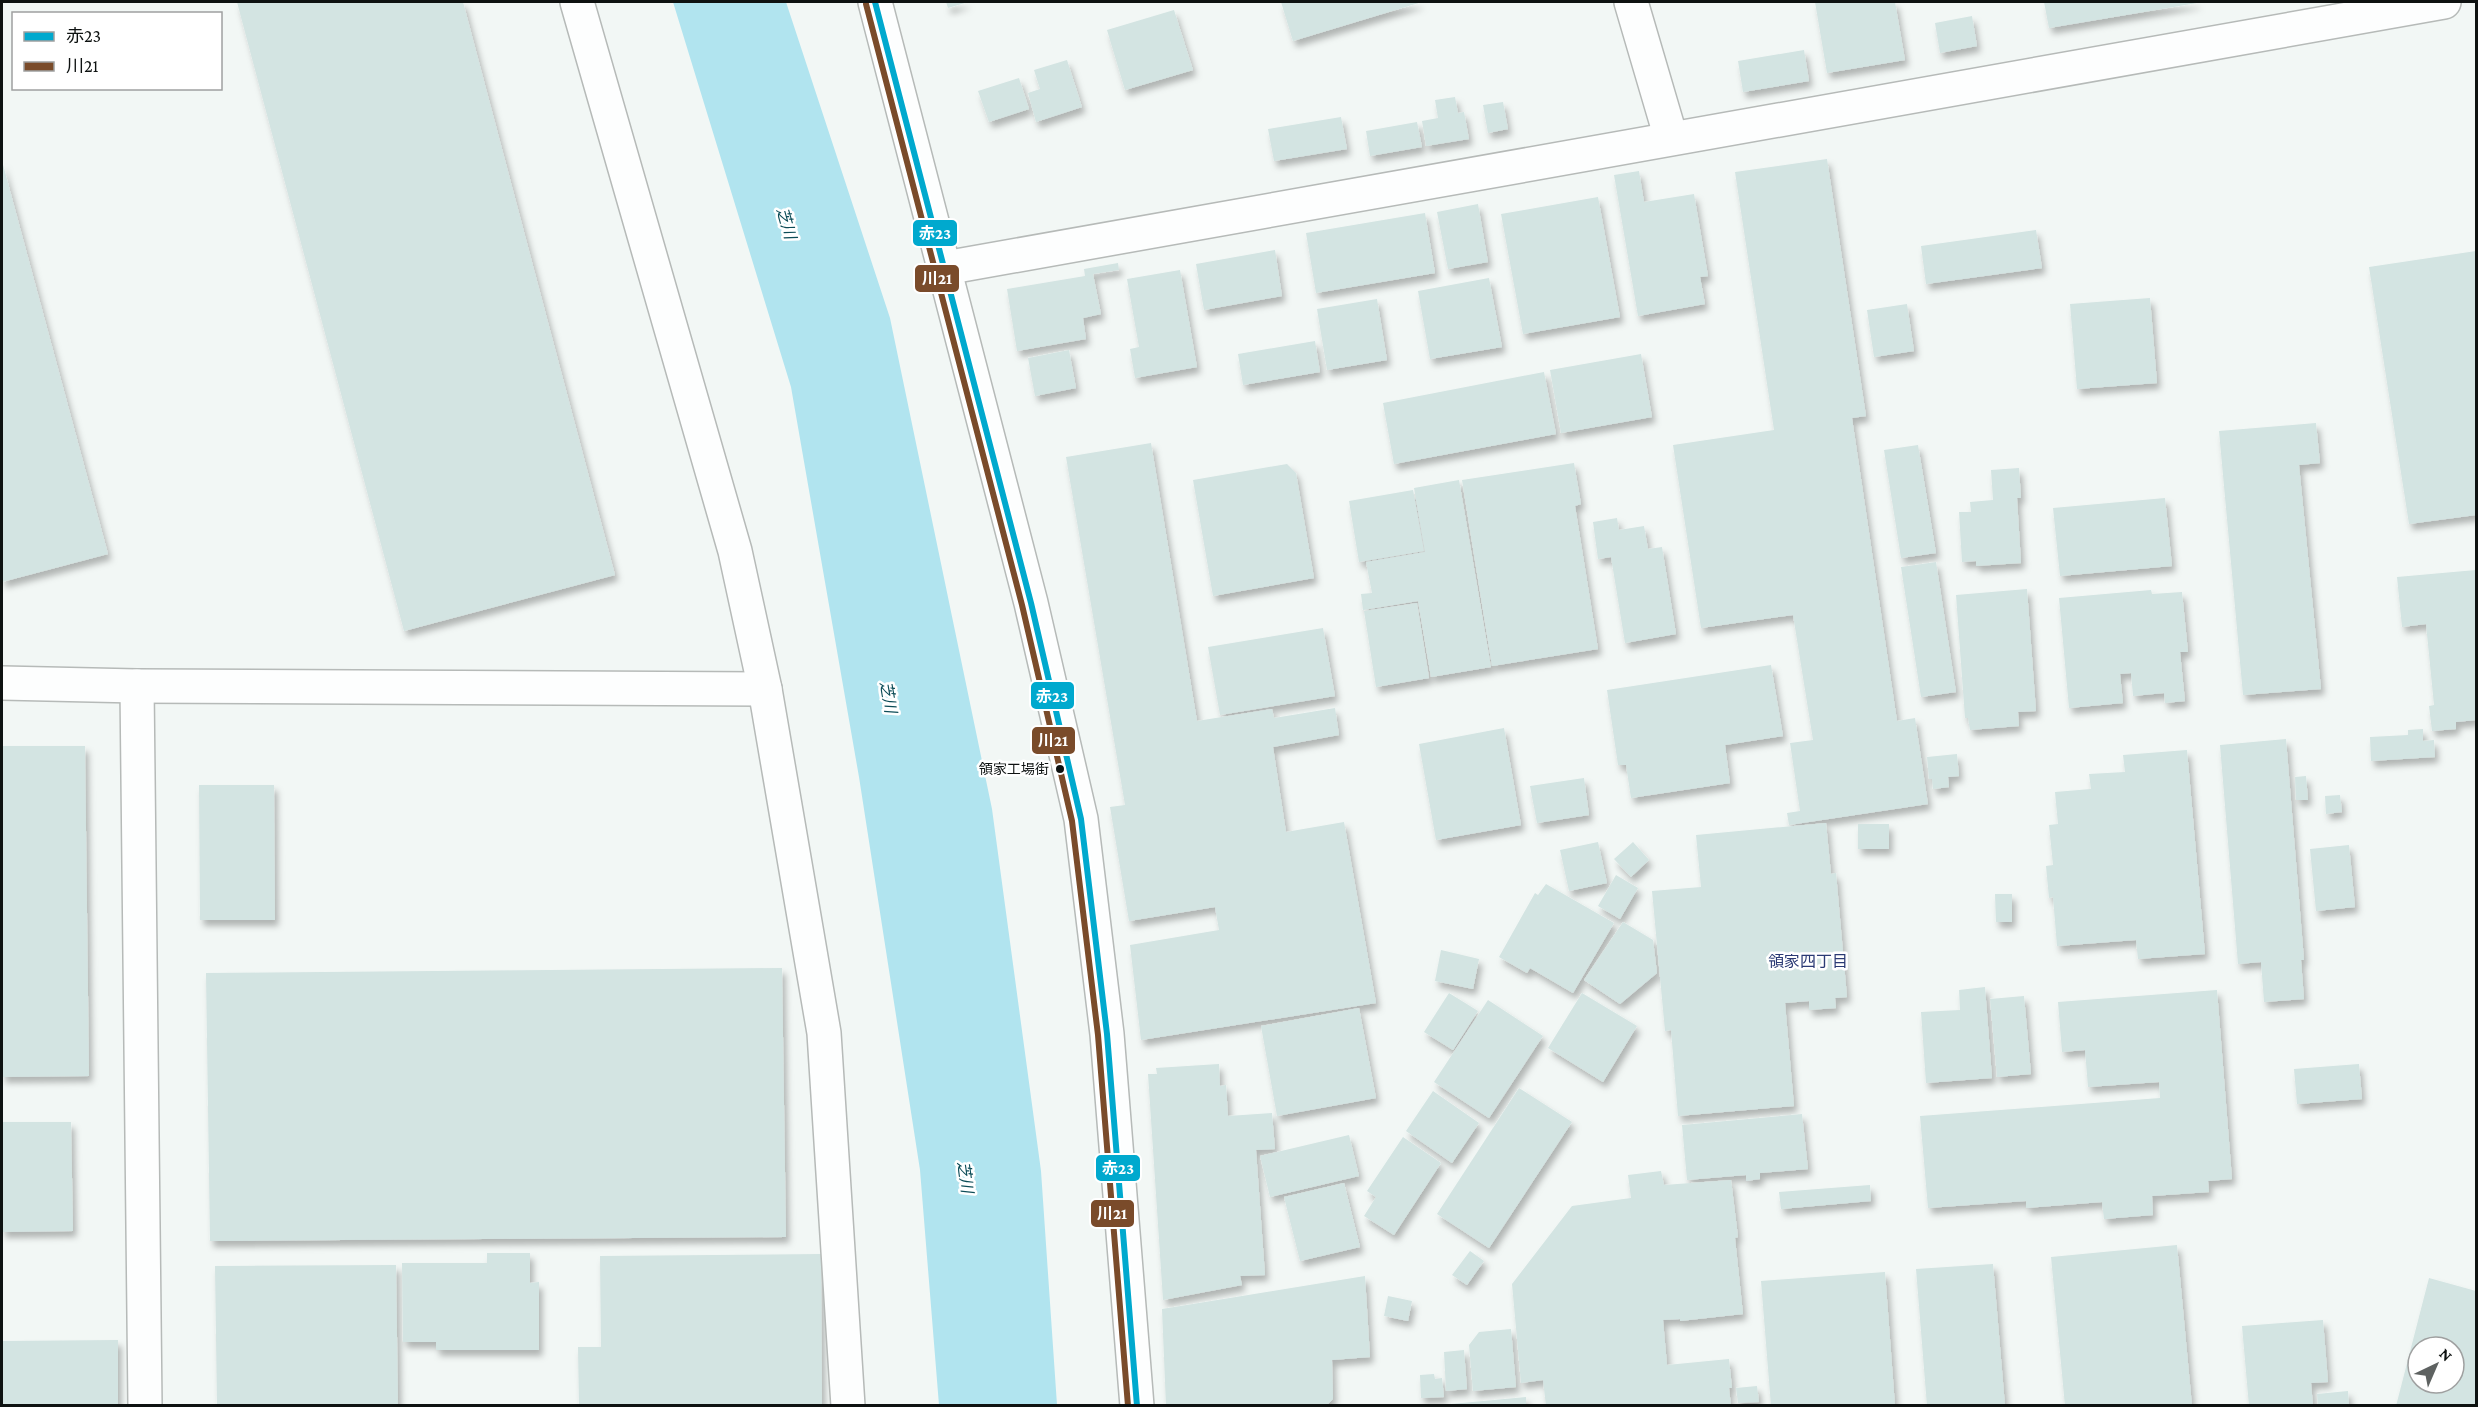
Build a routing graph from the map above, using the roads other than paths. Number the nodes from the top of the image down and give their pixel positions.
1 (577, 2) edge
2 (875, 2) edge
3 (1631, 2) edge
4 (2444, 2) edge
5 (1671, 138) junction
6 (945, 268) junction
7 (2, 683) edge
8 (137, 686) junction
9 (765, 689) junction
10 (145, 1406) edge
11 (848, 1406) edge
12 (1137, 1406) edge

1 - 9 street
2 - 6 street
3 - 5 street
4 - 5 street
5 - 6 street
6 - 12 street
7 - 8 street
8 - 9 street
8 - 10 street
9 - 11 street

